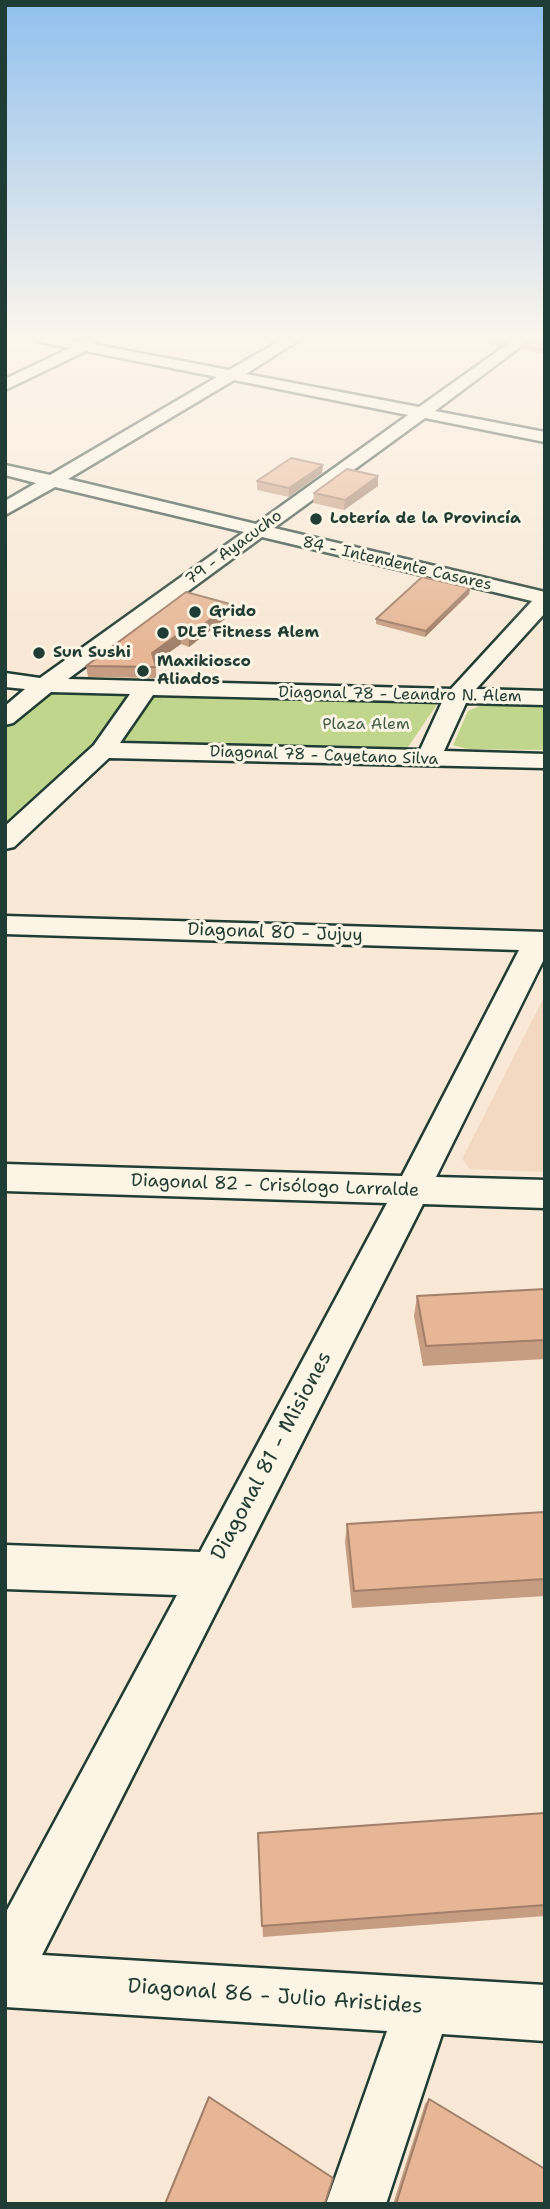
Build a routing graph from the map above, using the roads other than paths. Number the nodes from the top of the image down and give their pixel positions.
1 (119, 441) edge
2 (381, 441) edge
3 (5, 470) edge
4 (51, 481) junction
5 (5, 509) edge
6 (256, 532) junction
7 (545, 599) edge
8 (5, 680) edge
9 (45, 685) junction
10 (146, 688) junction
11 (457, 696) junction
12 (545, 698) edge
13 (5, 718) edge
14 (103, 750) junction
15 (428, 759) junction
16 (545, 761) edge
17 (5, 841) edge
18 (5, 925) edge
19 (542, 941) edge
20 (5, 1177) edge
21 (412, 1190) junction
22 (545, 1194) edge
23 (5, 1567) edge
24 (210, 1574) junction
25 (5, 1970) edge
26 (5, 1980) edge
27 (424, 2006) junction
28 (545, 2013) edge
29 (356, 2204) edge

1 - 4 street
2 - 6 street, 79 - Ayacucho
3 - 4 street, 84 - Intendente Casares
4 - 5 street
4 - 6 street, 84 - Intendente Casares
6 - 7 street, 84 - Intendente Casares
6 - 9 street, 79 - Ayacucho
7 - 11 street
8 - 9 street, Diagonal 78 - Leandro N. Alem
9 - 10 street, Diagonal 78 - Leandro N. Alem
9 - 13 street, 79 - Ayacucho
10 - 11 street, Diagonal 78 - Leandro N. Alem
10 - 14 street
11 - 12 street, Diagonal 78 - Leandro N. Alem
11 - 15 street
14 - 15 street, Diagonal 78 - Cayetano Silva
14 - 17 street
15 - 16 street, Diagonal 78 - Cayetano Silva
18 - 19 street, Diagonal 80 - Jujuy
19 - 21 street, Diagonal 81 - Misiones
20 - 21 street, Diagonal 82 - Crisólogo Larralde
21 - 22 street, Diagonal 82 - Crisólogo Larralde
21 - 24 street, Diagonal 81 - Misiones
23 - 24 street
24 - 25 street, Diagonal 81 - Misiones
26 - 27 street, Diagonal 86 - Julio Aristides
27 - 28 street, Diagonal 86 - Julio Aristides
27 - 29 street

